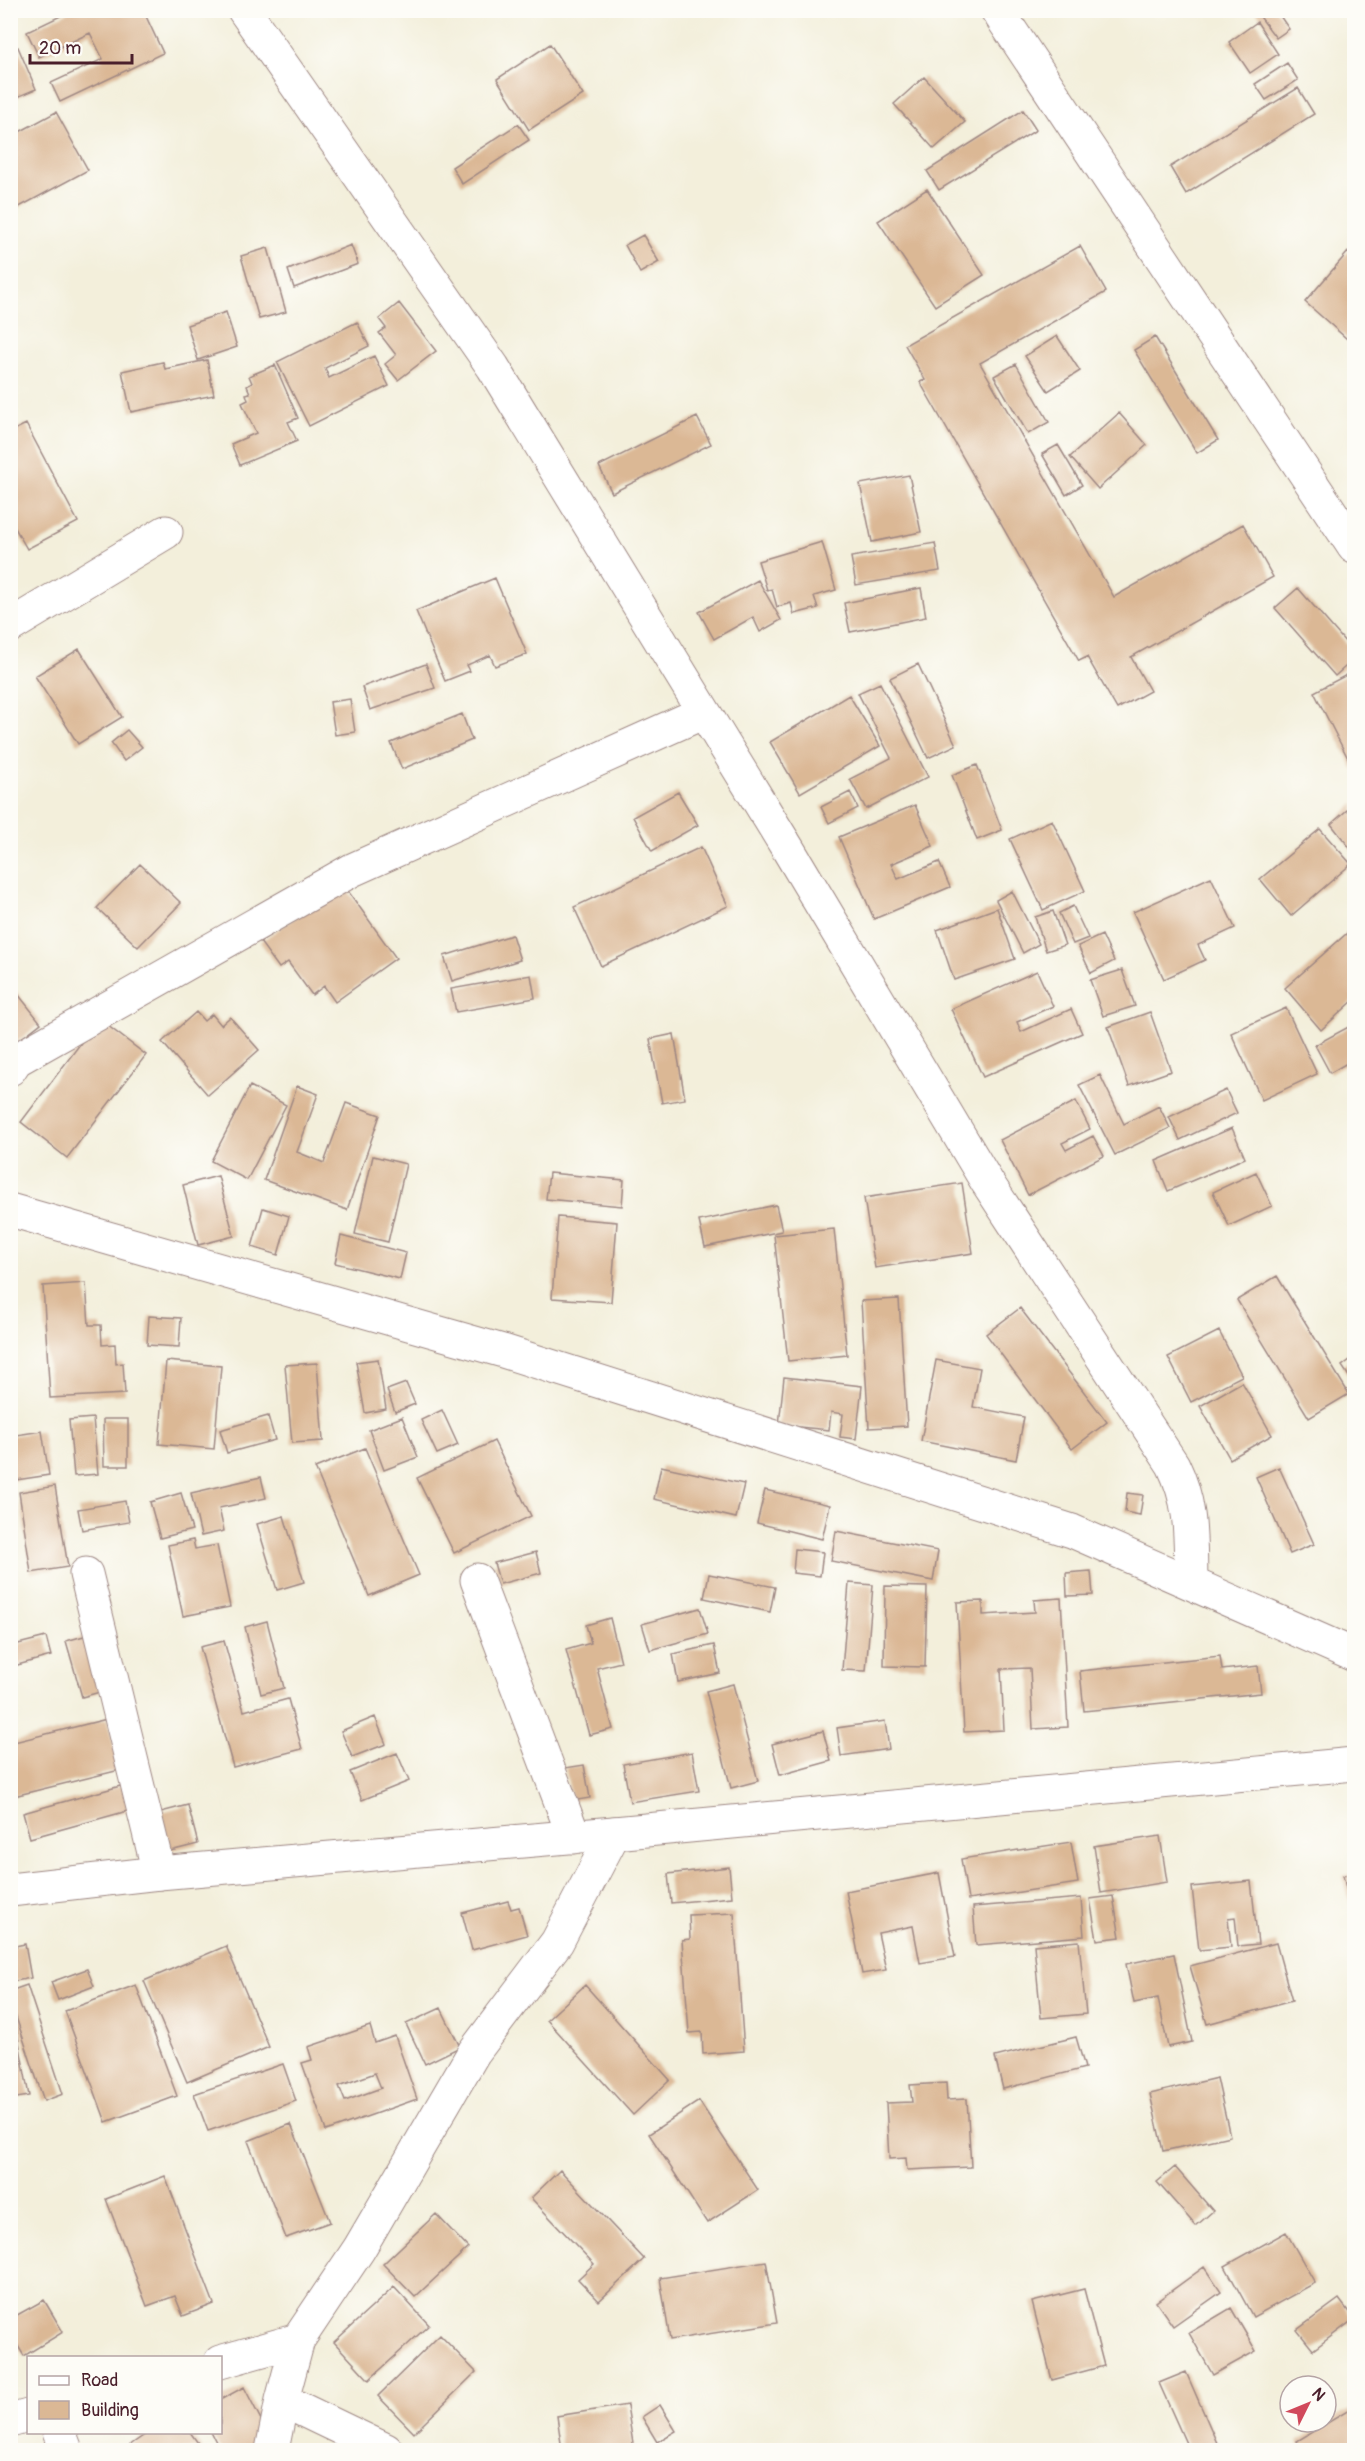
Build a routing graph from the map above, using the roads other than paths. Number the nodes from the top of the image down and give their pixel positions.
1 (244, 10) edge
2 (1008, 16) edge
3 (166, 532) dead end
4 (1354, 548) edge
5 (10, 626) edge
6 (704, 712) junction
7 (10, 1069) edge
8 (10, 1210) edge
9 (86, 1574) dead end
10 (477, 1580) dead end
11 (1191, 1583) junction
12 (1354, 1655) edge
13 (1354, 1764) edge
14 (614, 1833) junction
15 (574, 1837) junction
16 (159, 1873) junction
17 (10, 1890) edge
18 (298, 2340) junction
19 (222, 2361) edge
20 (282, 2400) junction
21 (27, 2416) edge
22 (10, 2421) edge
23 (59, 2434) edge
24 (66, 2451) edge
25 (272, 2451) edge
26 (386, 2451) edge

1 - 6 street
2 - 4 street
3 - 5 street
6 - 7 street
6 - 11 street
8 - 11 street
9 - 16 street
10 - 15 street
11 - 12 street
13 - 14 street
14 - 15 street
14 - 18 street
15 - 16 street
16 - 17 street
18 - 19 street
18 - 20 street
20 - 25 street
20 - 26 street
21 - 22 street
23 - 24 street

